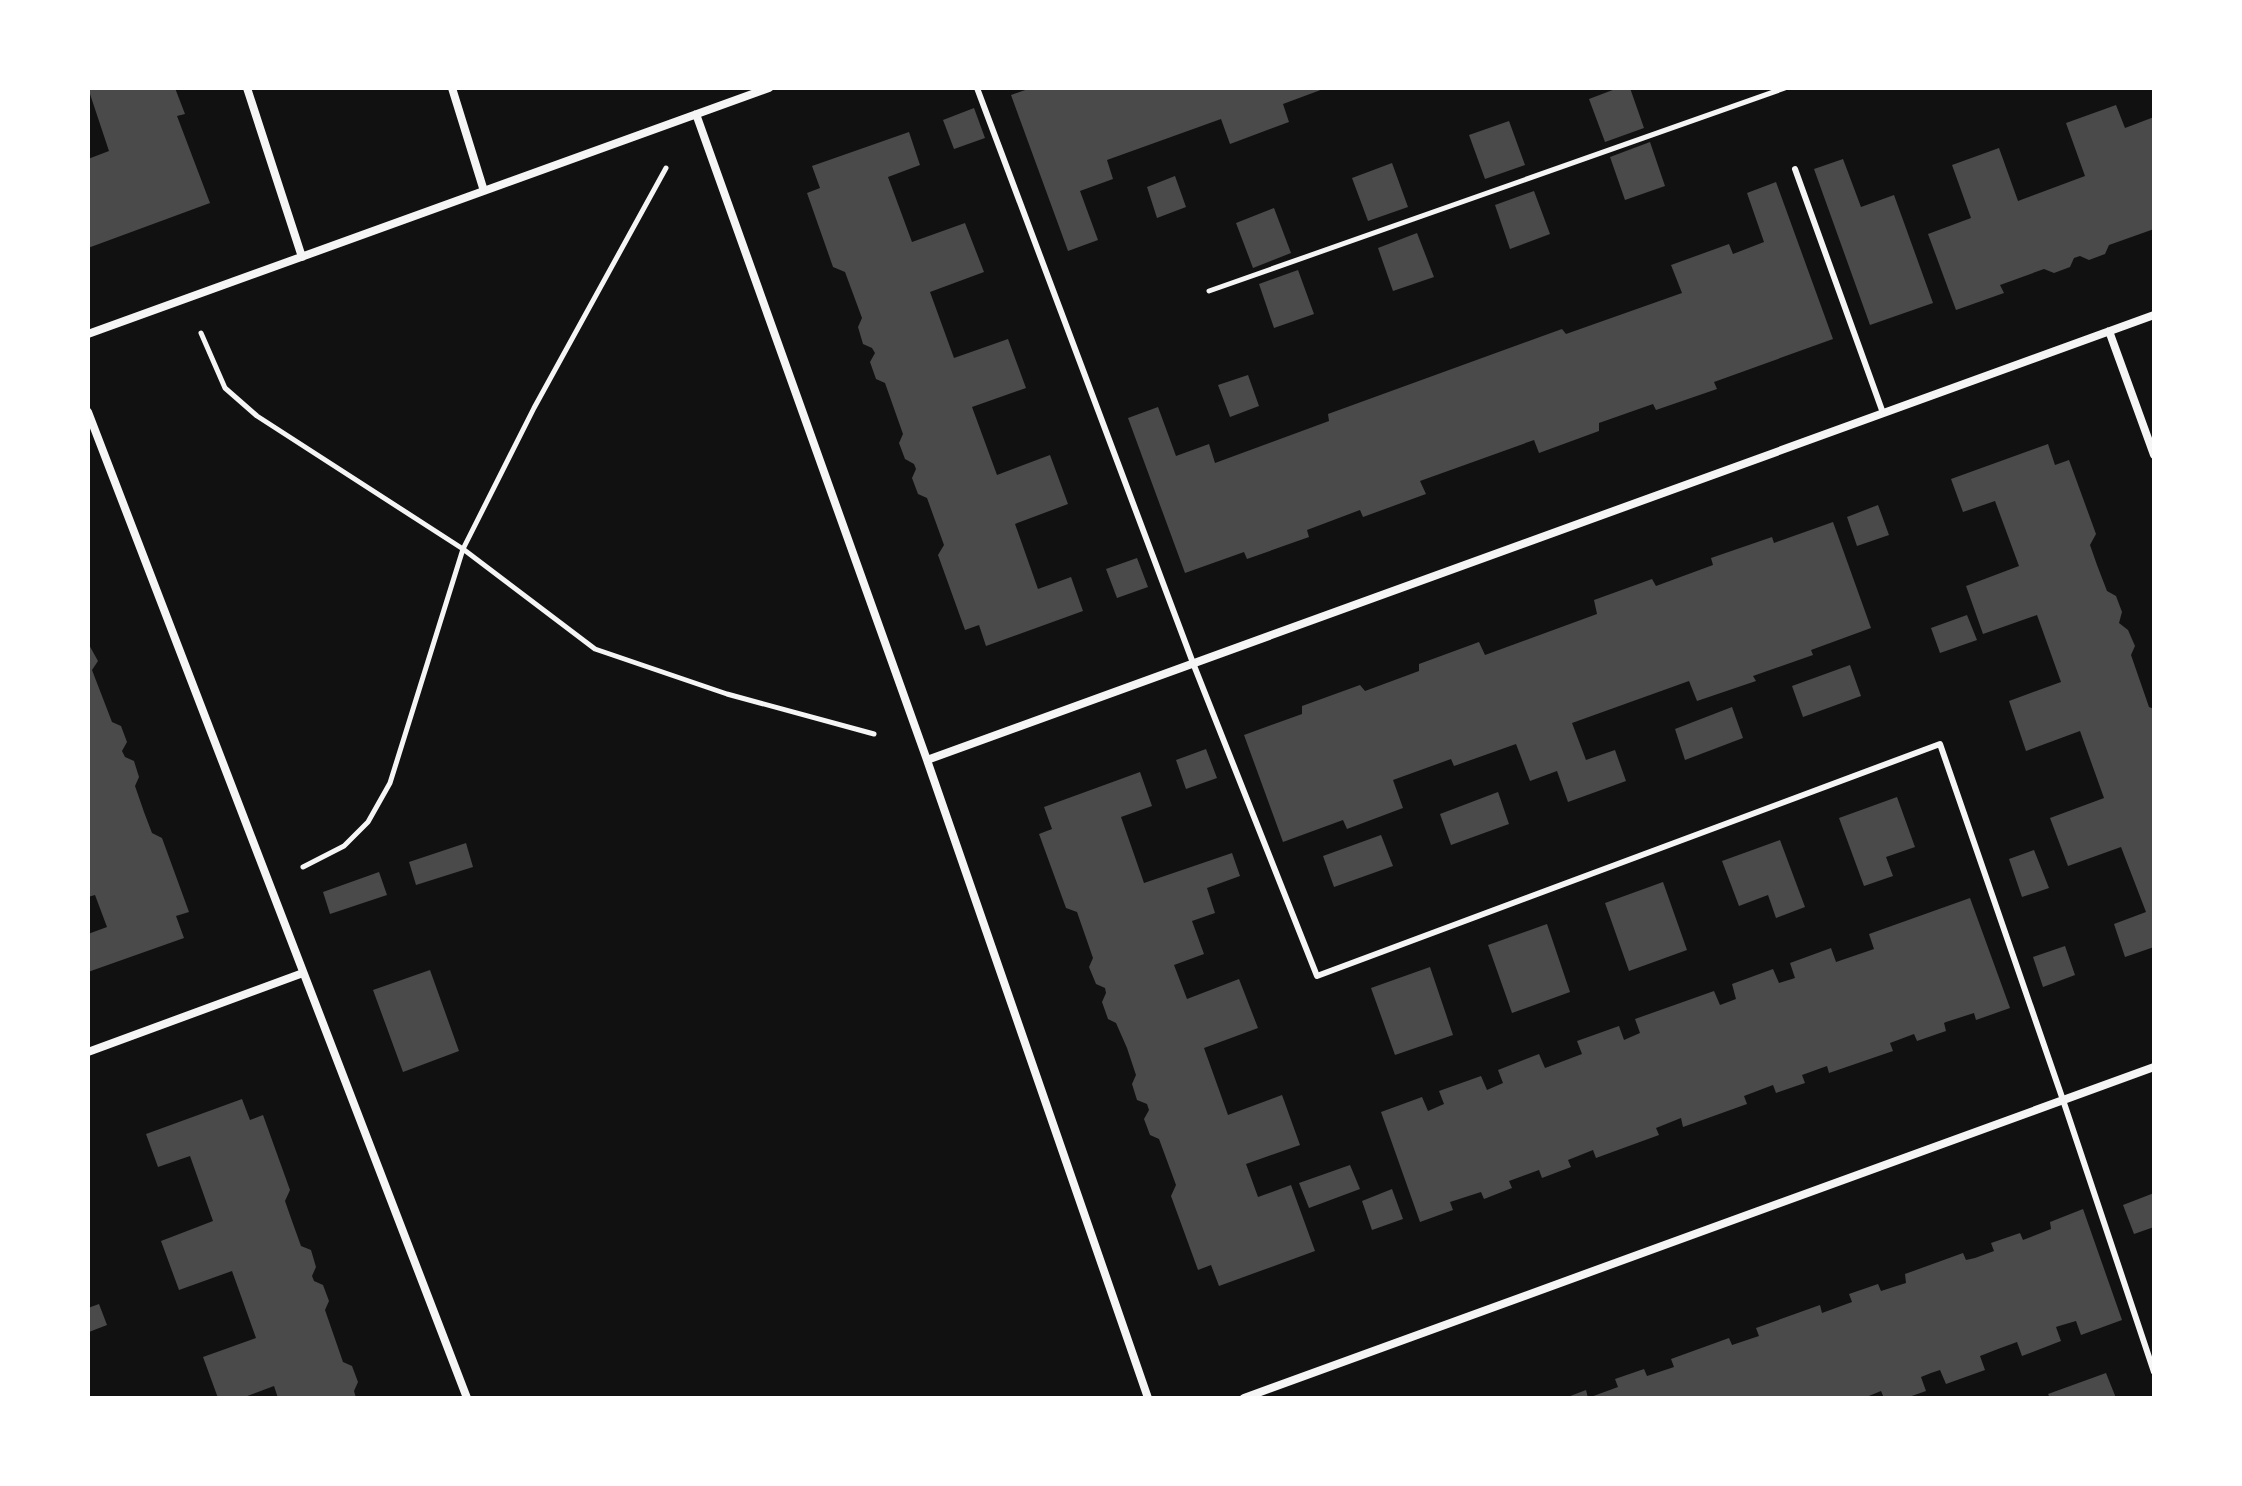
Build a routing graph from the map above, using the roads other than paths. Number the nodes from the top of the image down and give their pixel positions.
1 (247, 88) edge
2 (452, 88) edge
3 (769, 88) edge
4 (977, 88) edge
5 (696, 114) junction
6 (1795, 169) dead end
7 (484, 191) junction
8 (302, 257) junction
9 (2154, 315) edge
10 (2109, 331) junction
11 (88, 334) edge
12 (88, 412) edge
13 (1883, 413) junction
14 (2154, 455) edge
15 (1193, 663) junction
16 (927, 760) junction
17 (303, 973) junction
18 (88, 1052) edge
19 (2154, 1067) edge
20 (2063, 1100) junction
21 (2154, 1372) edge
22 (467, 1398) edge
23 (1148, 1398) edge
24 (1244, 1398) edge

1 - 8 street
2 - 7 street
3 - 5 street
4 - 15 lane
5 - 7 street
5 - 16 street
6 - 13 lane
7 - 8 street
8 - 11 street
9 - 10 street
10 - 13 street
10 - 14 street
12 - 17 street
13 - 15 street
15 - 16 street
15 - 20 lane
16 - 23 street
17 - 18 street
17 - 22 street
19 - 20 street
20 - 21 lane
20 - 24 street

